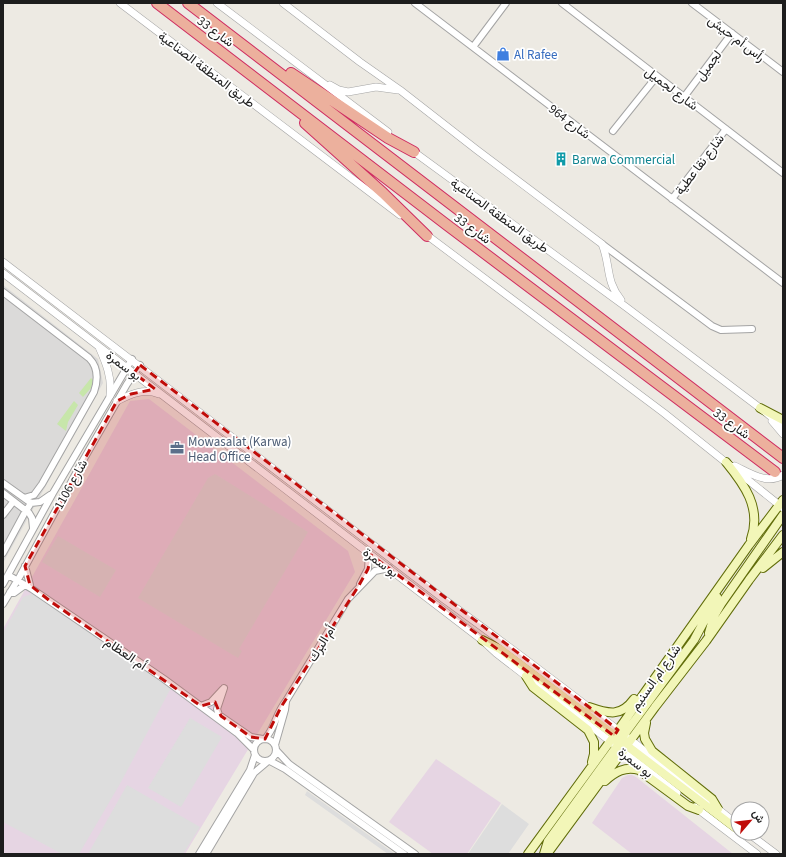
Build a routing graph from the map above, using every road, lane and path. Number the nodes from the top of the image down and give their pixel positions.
1 (120, 3) edge
2 (157, 3) edge
3 (188, 3) edge
4 (217, 3) edge
5 (283, 3) edge
6 (415, 3) edge
7 (506, 3) edge
8 (562, 3) edge
9 (692, 3) edge
10 (732, 33) junction
11 (473, 47) junction
12 (258, 57) junction
13 (783, 72) edge
14 (310, 74) junction
15 (657, 76) junction
16 (400, 90) junction
17 (272, 91) junction
18 (684, 97) junction
19 (726, 129) junction
20 (613, 131) dead end
21 (414, 152) junction
22 (783, 173) edge
23 (672, 199) junction
24 (427, 236) junction
25 (602, 244) junction
26 (3, 262) edge
27 (3, 273) edge
28 (783, 284) edge
29 (3, 292) edge
30 (626, 307) junction
31 (752, 329) dead end
32 (99, 347) junction
33 (132, 359) junction
34 (140, 365) junction
35 (126, 367) junction
36 (134, 373) junction
37 (110, 395) junction
38 (163, 396) junction
39 (117, 401) junction
40 (760, 408) junction
41 (783, 420) edge
42 (783, 426) edge
43 (783, 434) edge
44 (783, 458) edge
45 (726, 462) junction
46 (779, 473) edge
47 (3, 483) edge
48 (3, 493) edge
49 (53, 493) junction
50 (24, 498) junction
51 (13, 502) junction
52 (31, 503) junction
53 (782, 504) edge
54 (26, 511) junction
55 (3, 515) edge
56 (783, 515) edge
57 (33, 530) junction
58 (783, 535) edge
59 (749, 545) junction
60 (783, 552) edge
61 (3, 553) edge
62 (369, 554) junction
63 (25, 566) junction
64 (389, 568) junction
65 (732, 568) junction
66 (10, 573) junction
67 (19, 578) junction
68 (749, 580) junction
69 (3, 584) edge
70 (28, 585) junction
71 (358, 587) junction
72 (10, 592) junction
73 (3, 604) edge
74 (482, 640) junction
75 (706, 641) junction
76 (664, 665) junction
77 (526, 676) junction
78 (286, 701) junction
79 (201, 706) junction
80 (589, 707) junction
81 (655, 707) junction
82 (264, 739) junction
83 (620, 740) junction
84 (276, 747) junction
85 (254, 752) junction
86 (268, 761) junction
87 (592, 765) junction
88 (592, 793) junction
89 (718, 809) junction
90 (699, 810) junction
91 (353, 813) junction
92 (730, 819) edge
93 (730, 824) edge
94 (759, 841) edge
95 (199, 854) edge
96 (206, 854) edge
97 (404, 854) edge
98 (415, 854) edge
99 (528, 854) edge
100 (544, 854) edge
101 (547, 854) edge
102 (757, 854) edge
103 (776, 854) edge

1 - 24 street, طريق المنطقة الصناعية
2 - 17 highway, شارع 33
3 - 12 highway, شارع 33
4 - 14 street, طريق المنطقة الصناعية
5 - 16 street
6 - 11 street, شارع 964
7 - 11 street
8 - 15 street, شارع لجميل
9 - 10 street, رأس أم حيش
10 - 13 street, رأس أم حيش
10 - 18 street, لجميل
11 - 23 street, شارع 964
12 - 21 highway
12 - 44 highway, شارع 33
14 - 16 street
14 - 21 street, طريق المنطقة الصناعية
15 - 18 street, شارع لجميل
15 - 20 street
16 - 25 street
17 - 24 highway
17 - 46 highway, شارع 33
18 - 19 street, شارع لجميل
19 - 22 street, شارع لجميل
19 - 23 street, شارع نقا عطية
21 - 30 street, طريق المنطقة الصناعية
23 - 28 street, شارع 964
24 - 45 street
25 - 30 street
25 - 31 street
26 - 33 street, بو سمرة
27 - 32 street, بو سمرة
29 - 50 street
30 - 40 street, طريق المنطقة الصناعية
32 - 35 street, بو سمرة
32 - 37 street
33 - 34 street, بو سمرة
33 - 35 street, شارع 1106
34 - 36 street, شارع 1106
34 - 80 street, بو سمرة
35 - 36 street, بو سمرة
35 - 37 street, شارع 1106
36 - 38 street, بو سمرة
36 - 39 street, شارع 1106
37 - 49 street, شارع 1106
38 - 39 street
38 - 62 street, بو سمرة
39 - 63 street, شارع 1106
40 - 41 main road
40 - 42 street, طريق المنطقة الصناعية
40 - 43 street
45 - 46 street
45 - 53 street
45 - 59 main road
47 - 50 street
48 - 51 street
49 - 52 street
49 - 57 street, شارع 1106
50 - 52 street
51 - 54 street
51 - 55 street
52 - 54 street
53 - 59 main road, شارع ام السنيم
54 - 57 street
54 - 61 street
56 - 75 main road
57 - 66 street, شارع 1106
58 - 68 main road, شارع ام السنيم
59 - 65 main road, شارع ام السنيم
60 - 68 main road
62 - 64 street, بو سمرة
62 - 71 street, أم البرك
63 - 67 street, شارع 1106
63 - 70 street
64 - 71 street, أم البرك
64 - 74 street, بو سمرة
65 - 76 main road, شارع ام السنيم
65 - 83 main road
66 - 67 street, أم العظام
66 - 69 street, شارع 1106
67 - 70 street, أم العظام
67 - 72 street, شارع 1106
68 - 75 main road, شارع ام السنيم
70 - 72 street
70 - 79 street, أم العظام
71 - 78 street, أم البرك
72 - 73 street, شارع 1106
74 - 77 street, بو سمرة
74 - 83 main road
75 - 81 main road, شارع ام السنيم
76 - 80 main road
76 - 83 main road, شارع ام السنيم
77 - 83 street, بو سمرة
77 - 87 main road
78 - 82 street, أم البرك
78 - 84 street, أم البرك
79 - 82 street
79 - 85 street, أم العظام
80 - 83 street, بو سمرة
81 - 83 main road, شارع ام السنيم
81 - 89 main road
82 - 84 street
82 - 85 street
83 - 87 main road, شارع ام السنيم
83 - 88 main road, شارع ام السنيم
83 - 89 street, بو سمرة
83 - 90 street, بو سمرة
83 - 93 main road
83 - 100 main road
84 - 86 street
84 - 91 street
85 - 86 street
85 - 95 street
86 - 91 street
86 - 96 street
87 - 99 main road, شارع ام السنيم
88 - 90 main road
88 - 101 main road, شارع ام السنيم
89 - 92 street, بو سمرة
90 - 102 street, بو سمرة
91 - 97 street
91 - 98 street
94 - 103 street

